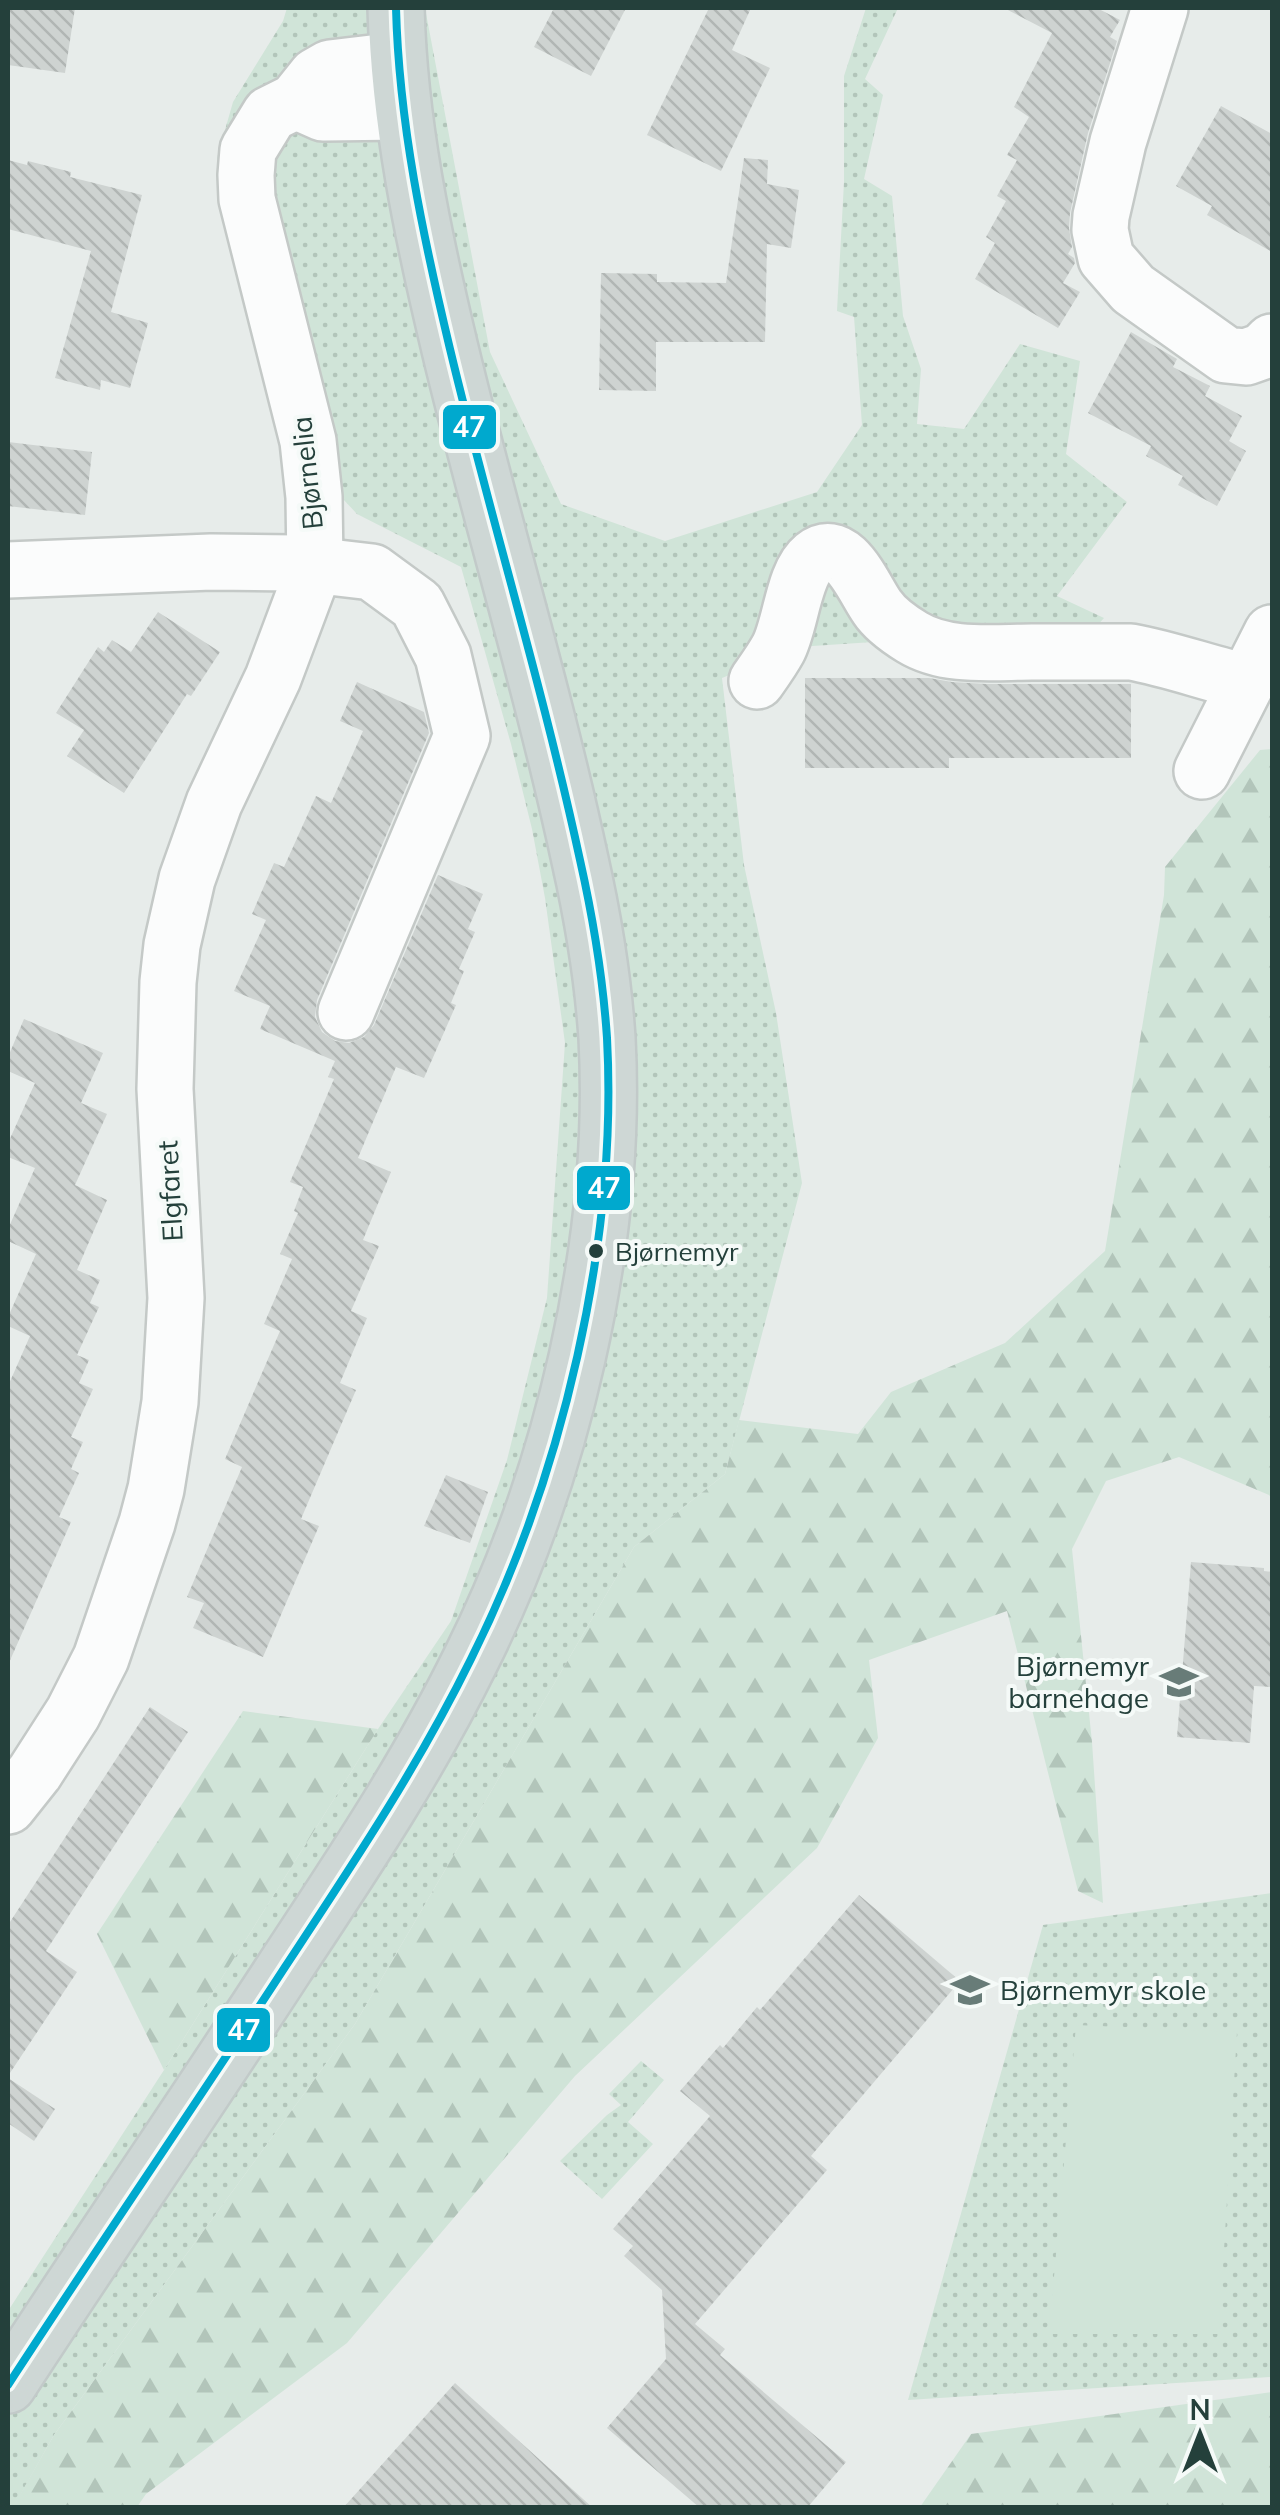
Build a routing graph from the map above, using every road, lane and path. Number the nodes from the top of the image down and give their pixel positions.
1 (1160, 8) edge
2 (399, 60) edge
3 (1272, 342) edge
4 (315, 566) junction
5 (8, 570) edge
6 (1272, 634) edge
7 (757, 681) dead end
8 (1246, 682) junction
9 (1202, 771) dead end
10 (346, 1012) dead end
11 (8, 1806) edge
12 (8, 2384) edge

1 - 3 street
2 - 4 street, Bjørnelia
2 - 12 main road
4 - 5 street, Bjørnelia
4 - 10 street
4 - 11 street, Elgfaret
6 - 8 street
7 - 8 street
8 - 9 street

